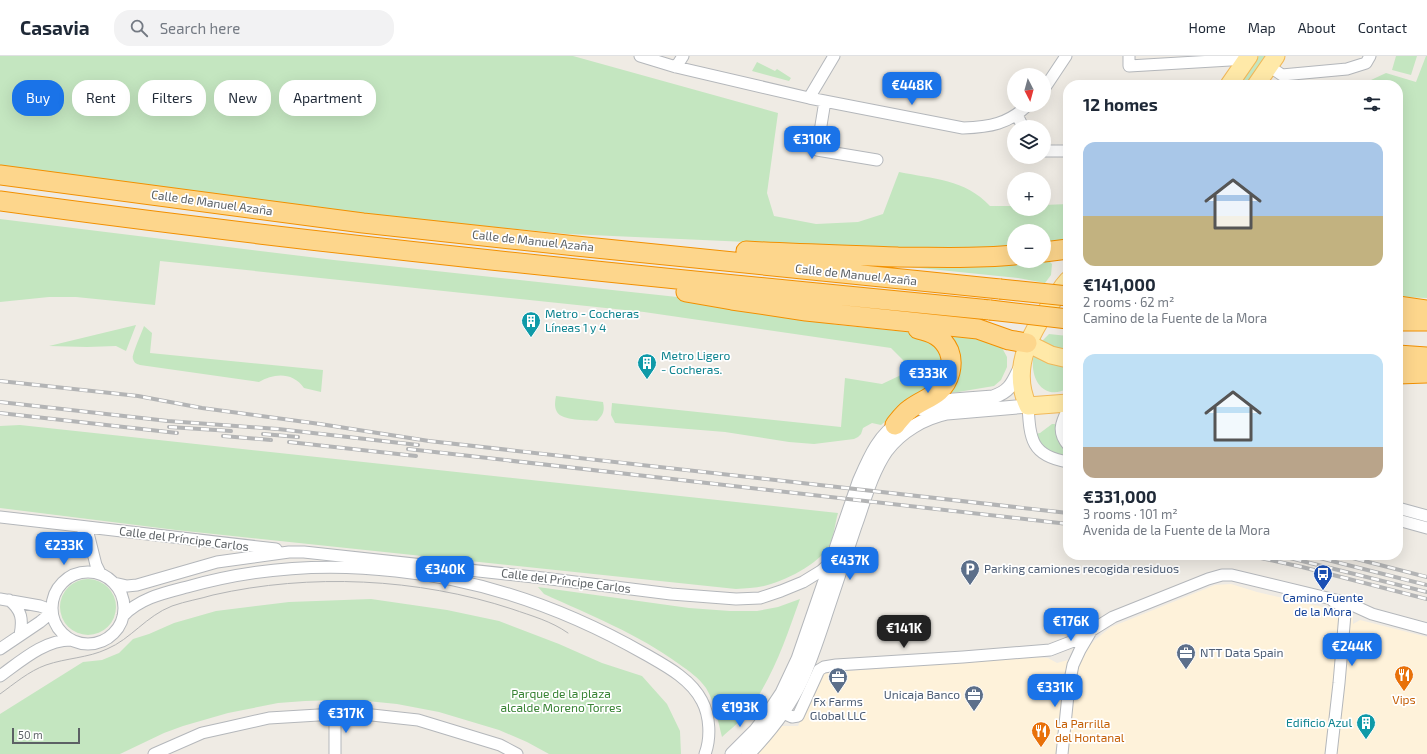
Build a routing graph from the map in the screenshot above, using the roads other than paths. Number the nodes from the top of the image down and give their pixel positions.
1 (640, 56) edge
2 (683, 56) edge
3 (834, 56) edge
4 (1066, 56) edge
5 (1129, 56) edge
6 (1370, 56) edge
7 (1248, 57) edge
8 (1158, 60) edge
9 (1273, 61) edge
10 (676, 67) junction
11 (1051, 78) edge
12 (1232, 80) edge
13 (1260, 80) edge
14 (809, 98) junction
15 (825, 101) junction
16 (1020, 112) edge
17 (1017, 115) junction
18 (1020, 120) edge
19 (1051, 151) edge
20 (1063, 151) edge
21 (876, 160) dead end
22 (0, 175) edge
23 (0, 201) edge
24 (0, 206) edge
25 (94, 214) junction
26 (601, 249) junction
27 (1063, 250) edge
28 (1051, 251) edge
29 (1007, 256) edge
30 (567, 269) junction
31 (1063, 286) edge
32 (1063, 295) edge
33 (1403, 307) edge
34 (806, 310) junction
35 (1427, 310) edge
36 (1063, 318) edge
37 (1403, 320) edge
38 (1427, 321) edge
39 (1027, 343) junction
40 (1403, 355) edge
41 (1427, 357) edge
42 (1063, 358) edge
43 (1022, 365) junction
44 (1427, 365) edge
45 (1403, 366) edge
46 (1403, 374) edge
47 (1427, 374) edge
48 (1063, 403) edge
49 (1028, 406) junction
50 (1063, 419) edge
51 (895, 425) junction
52 (1063, 438) edge
53 (1063, 461) edge
54 (1403, 509) edge
55 (1427, 516) edge
56 (0, 517) edge
57 (1403, 521) edge
58 (79, 526) junction
59 (1427, 528) edge
60 (289, 552) junction
61 (833, 560) junction
62 (100, 573) junction
63 (114, 583) junction
64 (1329, 599) junction
65 (5, 600) edge
66 (51, 611) junction
67 (123, 616) junction
68 (1427, 629) edge
69 (1092, 631) junction
70 (20, 635) junction
71 (71, 640) junction
72 (0, 649) edge
73 (0, 676) edge
74 (783, 713) junction
75 (335, 714) junction
76 (766, 717) junction
77 (154, 754) edge
78 (335, 754) edge
79 (517, 754) edge
80 (706, 754) edge
81 (732, 754) edge
82 (748, 754) edge
83 (1062, 754) edge
84 (1331, 754) edge

1 - 10 street
2 - 10 street
3 - 14 street
4 - 11 street
5 - 8 street
6 - 9 street
7 - 8 street
7 - 12 main road
9 - 13 main road
10 - 14 street
14 - 15 street
15 - 17 street
15 - 21 street
16 - 17 street
17 - 18 street
19 - 20 street
22 - 26 highway, Calle de Manuel Azaña
23 - 25 highway, Calle de Manuel Azaña
24 - 25 highway
25 - 30 highway, Calle de Manuel Azaña
26 - 29 highway
26 - 32 highway, Calle de Manuel Azaña, bridge
27 - 28 highway
30 - 34 highway
30 - 36 highway, Calle de Manuel Azaña, bridge
31 - 39 main road
33 - 35 highway
34 - 39 highway
34 - 51 highway
37 - 38 highway
39 - 42 main road
39 - 43 main road
40 - 41 highway
43 - 49 main road
43 - 51 street
44 - 45 highway
46 - 47 highway
48 - 49 main road
49 - 53 street
49 - 74 street
50 - 52 street
51 - 61 street
54 - 55 street
56 - 58 street, Calle del Príncipe Carlos
57 - 59 street
58 - 60 street, Calle del Príncipe Carlos
58 - 62 street
60 - 61 street, Calle del Príncipe Carlos
60 - 63 street, Calle del Príncipe Carlos
61 - 76 street
62 - 63 street
62 - 66 street
63 - 67 street
64 - 68 street
64 - 69 street
64 - 84 street
65 - 66 street
65 - 70 street
66 - 70 street
66 - 71 street
67 - 71 street
67 - 80 street, Calle del Príncipe Carlos
69 - 74 street
69 - 83 street
70 - 72 street
71 - 73 street
74 - 76 street
74 - 82 street
75 - 77 street
75 - 78 street
75 - 79 street
76 - 81 street

